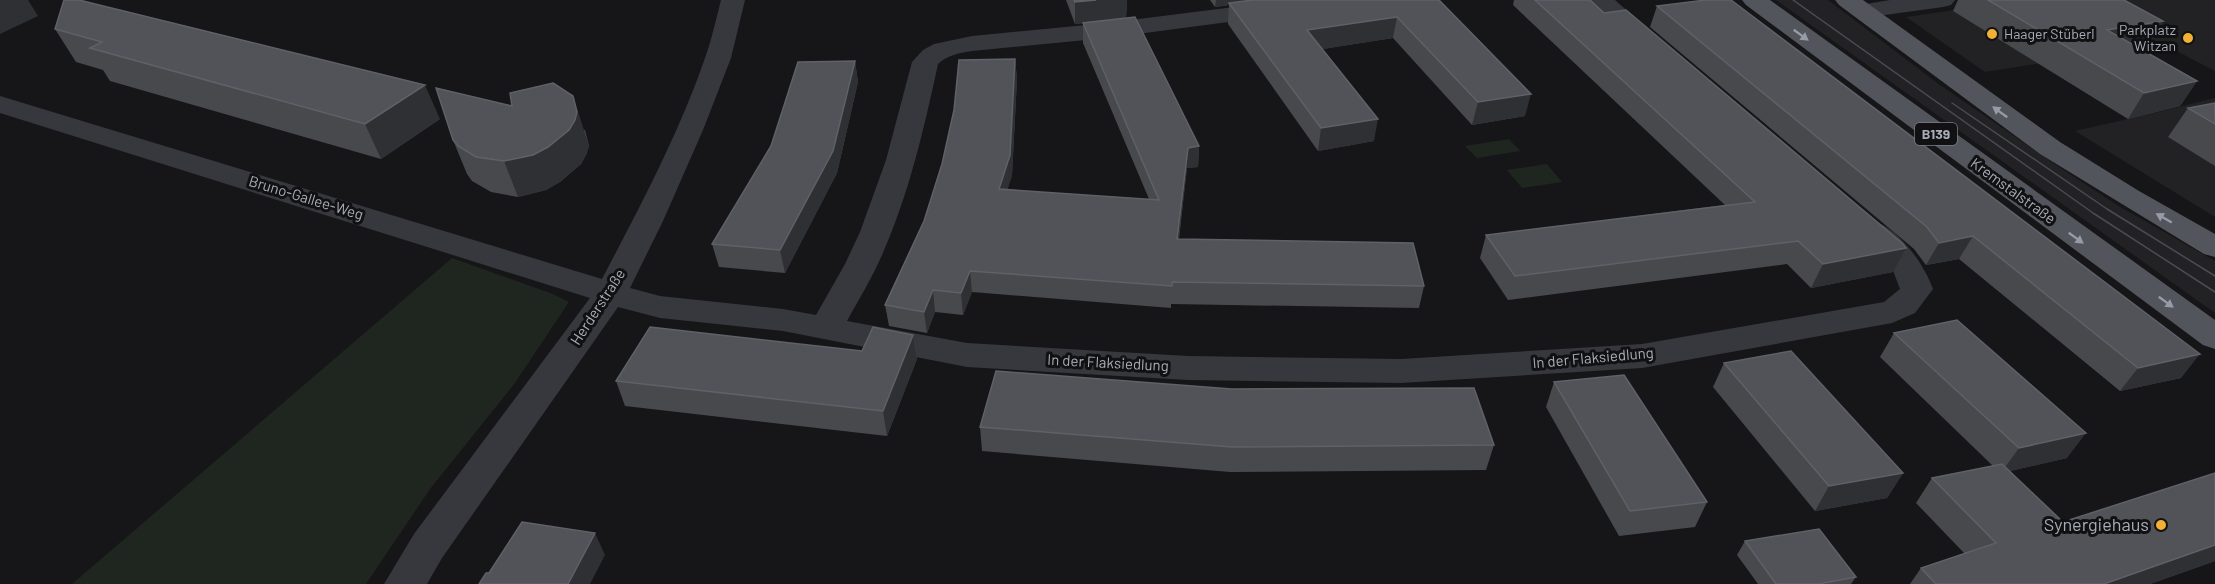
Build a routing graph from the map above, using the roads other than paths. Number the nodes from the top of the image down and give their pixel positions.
1 (733, 0) edge
2 (1341, 0) edge
3 (1600, 0) edge
4 (1754, 0) edge
5 (1943, 0) edge
6 (1855, 6) edge
7 (1669, 59) edge
8 (0, 104) edge
9 (1845, 209) edge
10 (2215, 247) edge
11 (611, 293) junction
12 (826, 328) junction
13 (2215, 337) edge
14 (405, 584) edge

1 - 11 street, Herderstraße
2 - 12 street
3 - 7 street
4 -> 13 main road, Kremstalstraße / B139
5 - 6 street
10 -> 6 main road
8 - 11 street, Bruno-Gallee-Weg
9 - 12 street, In der Flaksiedlung
11 - 12 street, In der Flaksiedlung
11 - 14 street, Herderstraße

